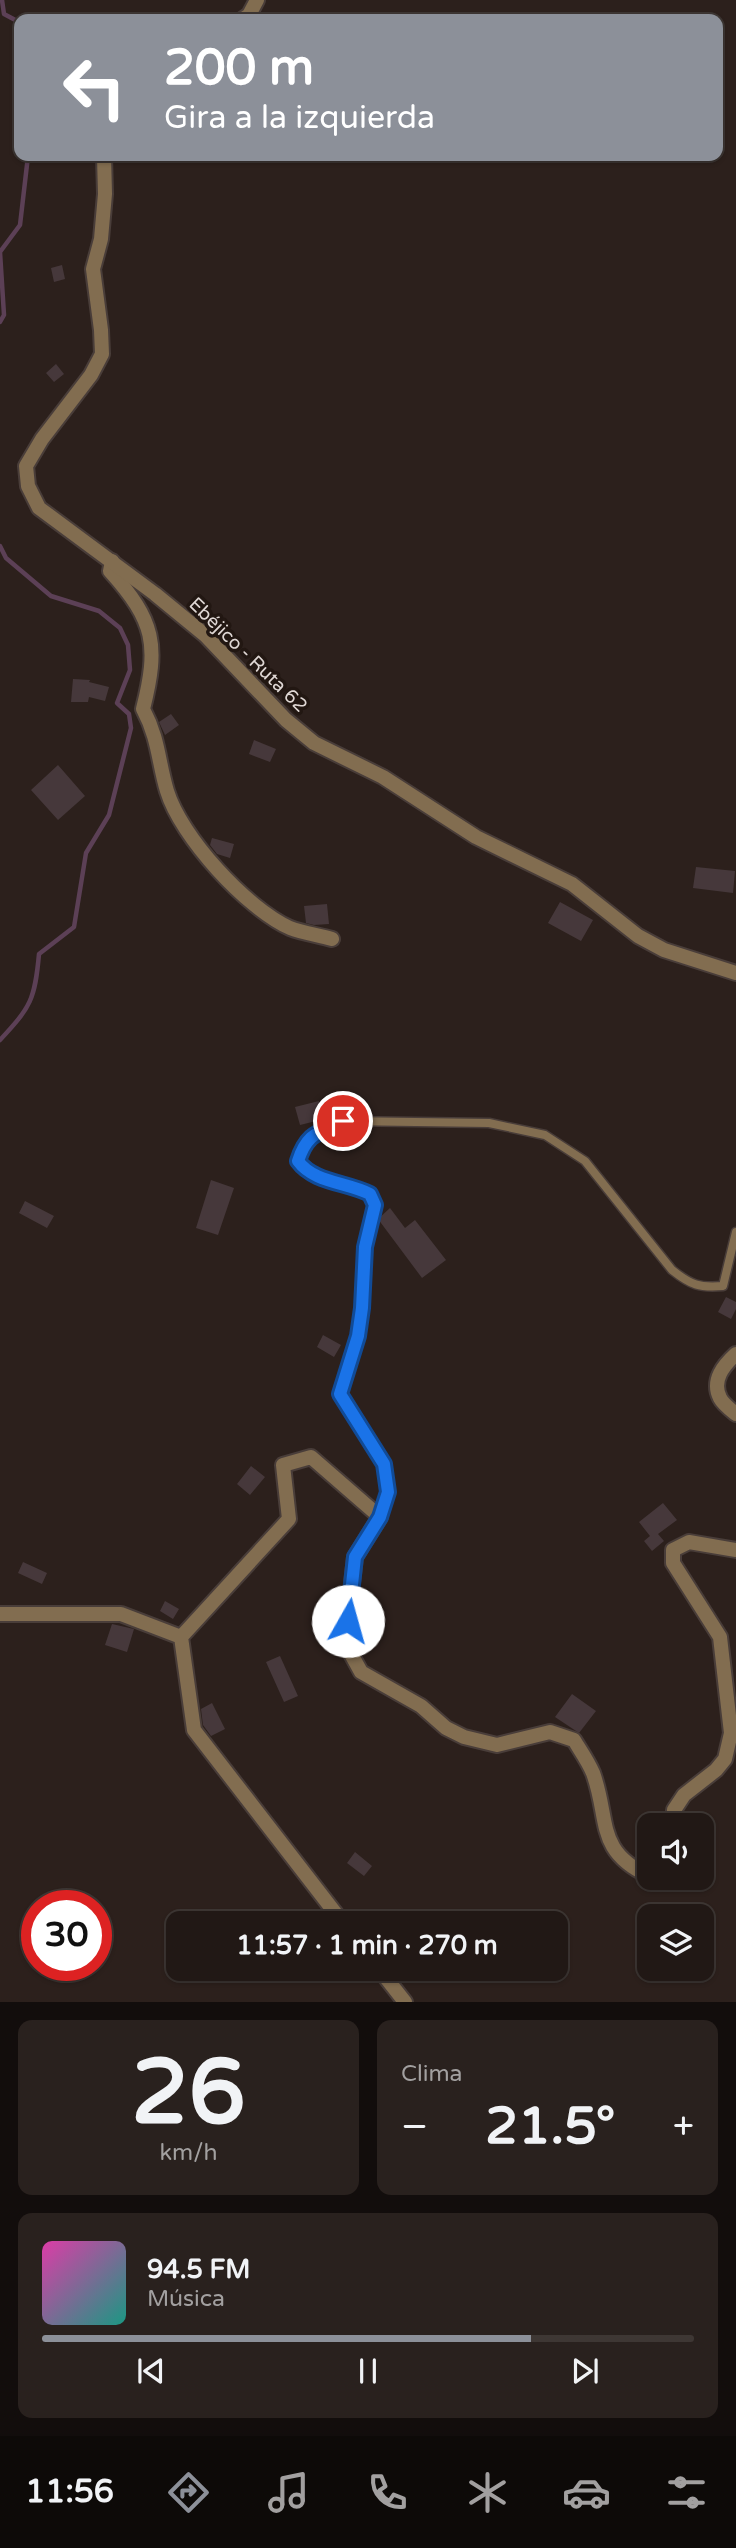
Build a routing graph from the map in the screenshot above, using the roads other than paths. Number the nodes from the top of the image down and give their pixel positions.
1 (104, 161) edge
2 (112, 561) junction
3 (332, 939) dead end
4 (736, 973) edge
5 (736, 1233) edge
6 (736, 1354) edge
7 (736, 1414) edge
8 (380, 1517) junction
9 (736, 1550) edge
10 (0, 1614) edge
11 (181, 1637) junction
12 (674, 1813) edge
13 (637, 1870) edge
14 (335, 1911) edge
15 (388, 1981) edge
16 (405, 2002) edge

1 - 2 street, Ebéjico - Ruta 62
2 - 3 street
2 - 4 street, Ebéjico - Ruta 62
5 - 8 lane
6 - 7 street
8 - 11 street
8 - 13 street
9 - 12 street
10 - 11 street
11 - 14 street
15 - 16 street

